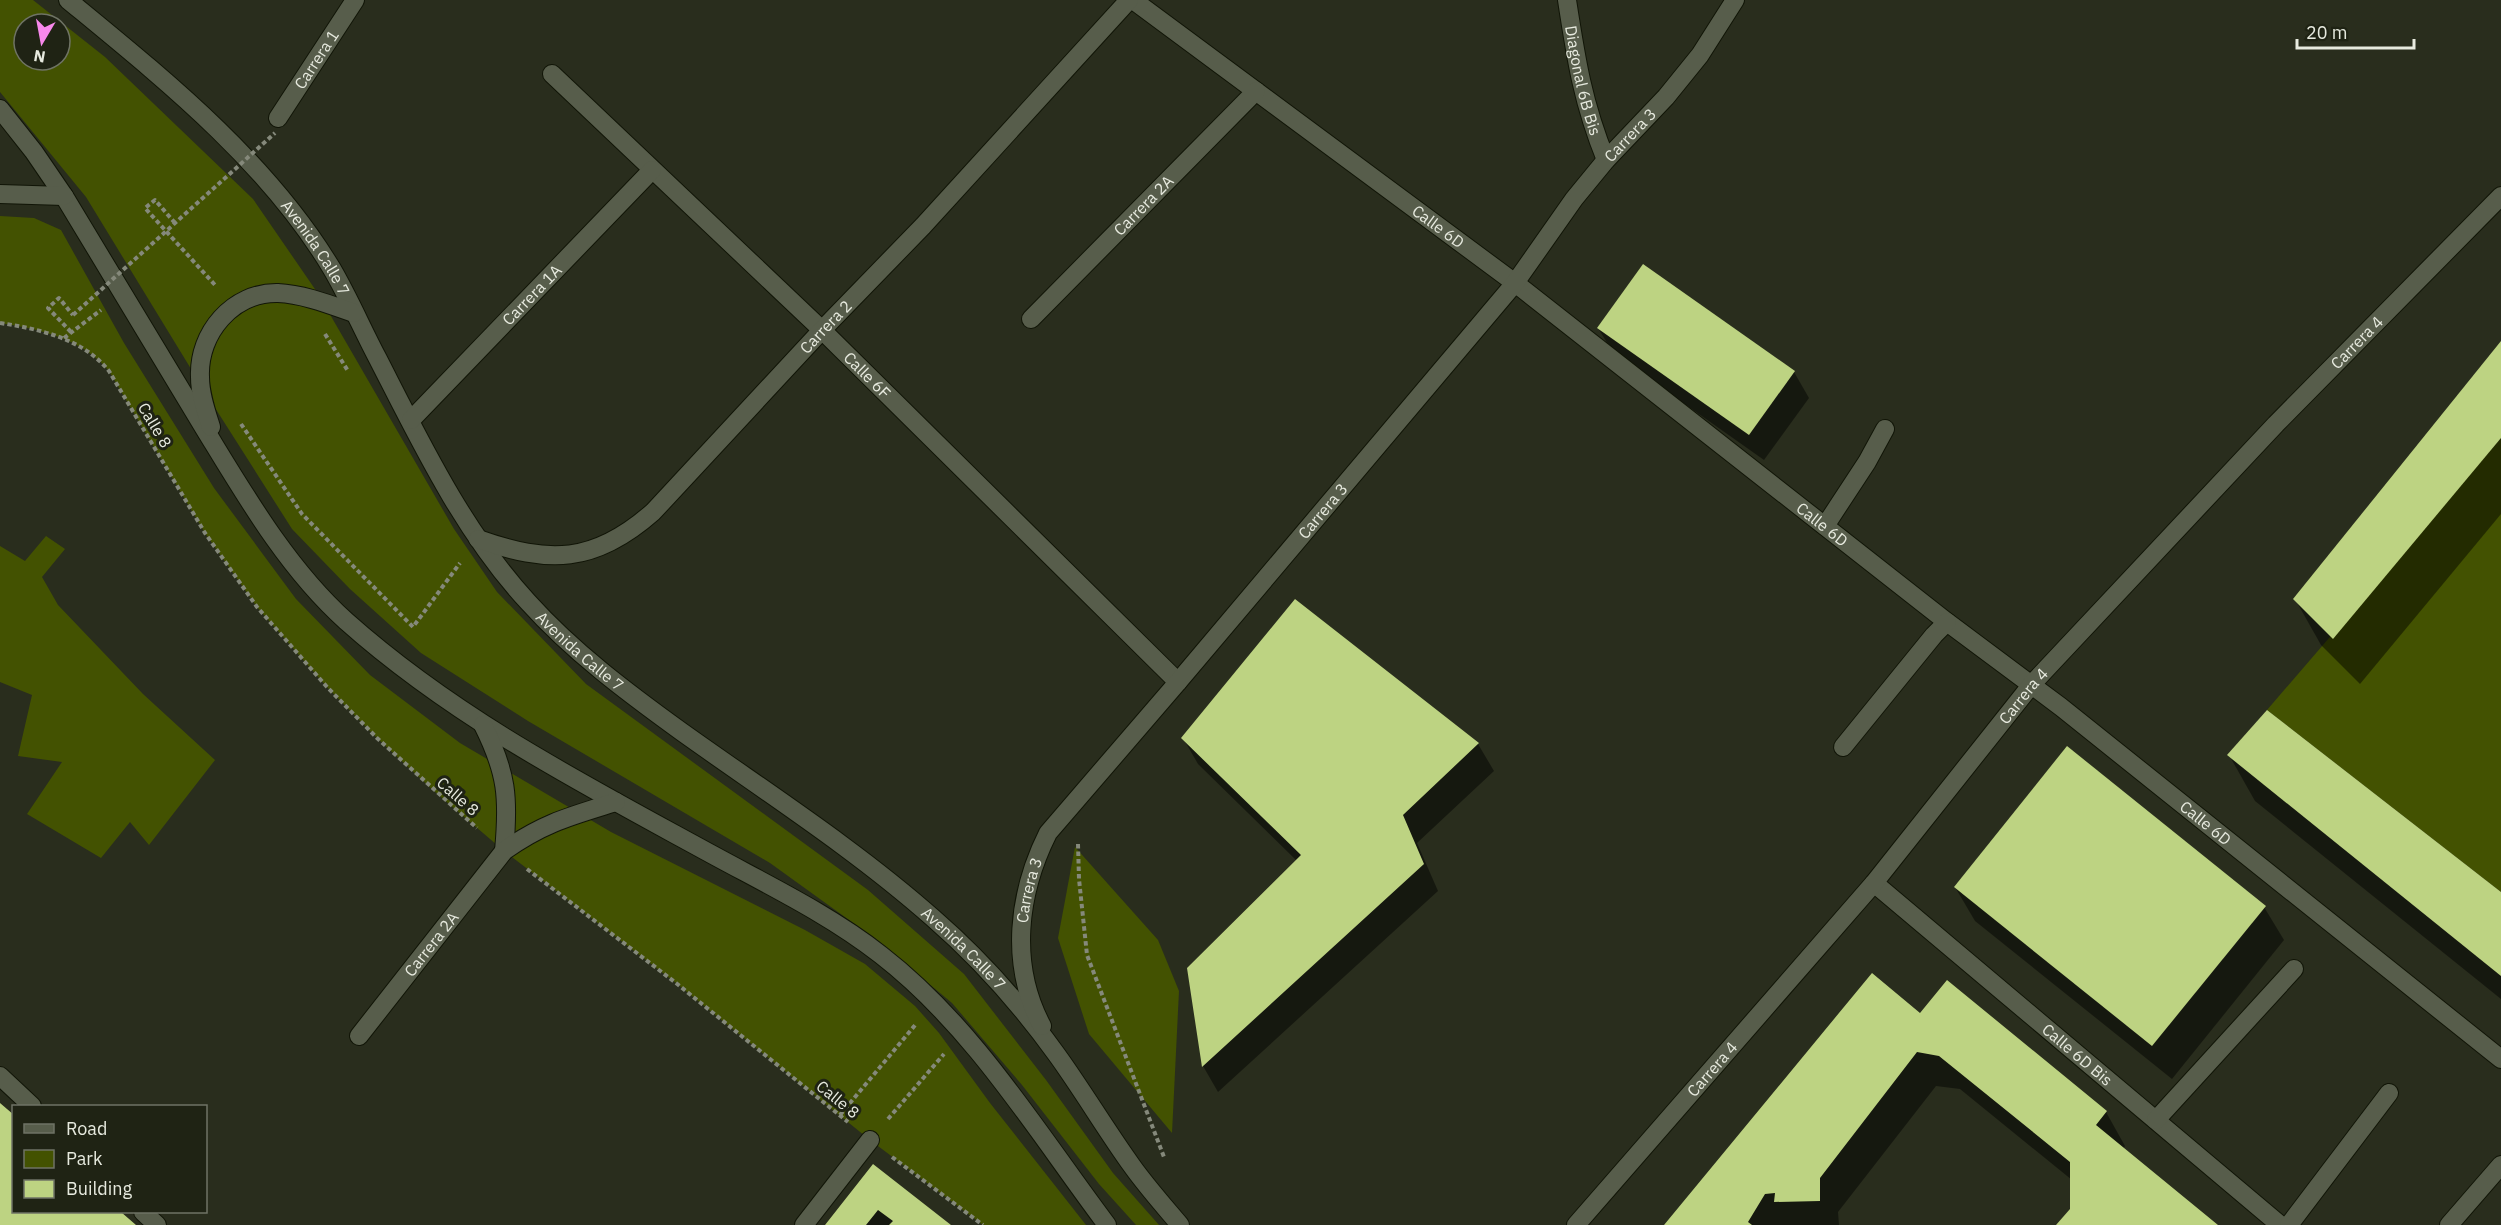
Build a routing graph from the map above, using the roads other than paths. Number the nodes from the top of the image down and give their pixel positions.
1 (68, 0) edge
2 (355, 0) edge
3 (1131, 0) edge
4 (1567, 0) edge
5 (1735, 0) edge
6 (552, 74) dead end
7 (1256, 91) junction
8 (0, 109) edge
9 (277, 125) road end
10 (1606, 160) junction
11 (652, 170) junction
12 (0, 194) edge
13 (64, 196) junction
14 (2501, 196) edge
15 (1515, 283) junction
16 (354, 313) junction
17 (1031, 319) dead end
18 (822, 330) junction
19 (411, 420) junction
20 (1885, 429) dead end
21 (216, 448) junction
22 (1824, 526) junction
23 (477, 539) junction
24 (1947, 622) junction
25 (1178, 682) junction
26 (2032, 684) junction
27 (483, 725) junction
28 (1842, 747) dead end
29 (616, 802) junction
30 (504, 851) junction
31 (1874, 883) junction
32 (2294, 969) dead end
33 (359, 1036) dead end
34 (1056, 1054) junction
35 (2501, 1059) edge
36 (1, 1079) edge
37 (2389, 1093) dead end
38 (30, 1105) edge
39 (2156, 1120) junction
40 (870, 1140) road end
41 (2501, 1165) edge
42 (144, 1213) edge
43 (157, 1225) edge
44 (804, 1225) edge
45 (1107, 1225) edge
46 (1180, 1225) edge
47 (1576, 1225) edge
48 (2280, 1225) edge
49 (2289, 1225) edge
50 (2449, 1225) edge

1 - 16 street, Avenida Calle 7
2 - 9 street, Carrera 1
3 - 7 street, Calle 6D
3 - 18 street, Carrera 2
4 - 10 street, Diagonal 6B Bis
5 - 10 street, Carrera 3
6 - 11 street, Calle 6F
7 - 15 street, Calle 6D
7 - 17 street, Carrera 2A
8 - 13 street
10 - 15 street, Carrera 3
11 - 18 street, Calle 6F
11 - 19 street, Carrera 1A
12 - 13 street
13 - 21 street
14 - 26 street, Carrera 4
15 - 22 street, Calle 6D
15 - 25 street, Carrera 3
16 - 19 street, Avenida Calle 7
16 - 21 street
18 - 23 street, Carrera 2
18 - 25 street, Calle 6F
19 - 23 street, Avenida Calle 7
20 - 22 street
21 - 27 street
22 - 24 street, Calle 6D
23 - 34 street, Avenida Calle 7
24 - 26 street, Calle 6D
24 - 28 street
25 - 34 street, Carrera 3
26 - 31 street, Carrera 4
26 - 35 street, Calle 6D
27 - 29 street
27 - 30 street
29 - 30 street, Carrera 2A
29 - 45 street
30 - 33 street, Carrera 2A
31 - 39 street, Calle 6D Bis
31 - 47 street, Carrera 4
32 - 39 street
34 - 46 street, Avenida Calle 7
36 - 38 street
37 - 49 street
39 - 48 street, Calle 6D Bis
40 - 44 street
41 - 50 street
42 - 43 street

